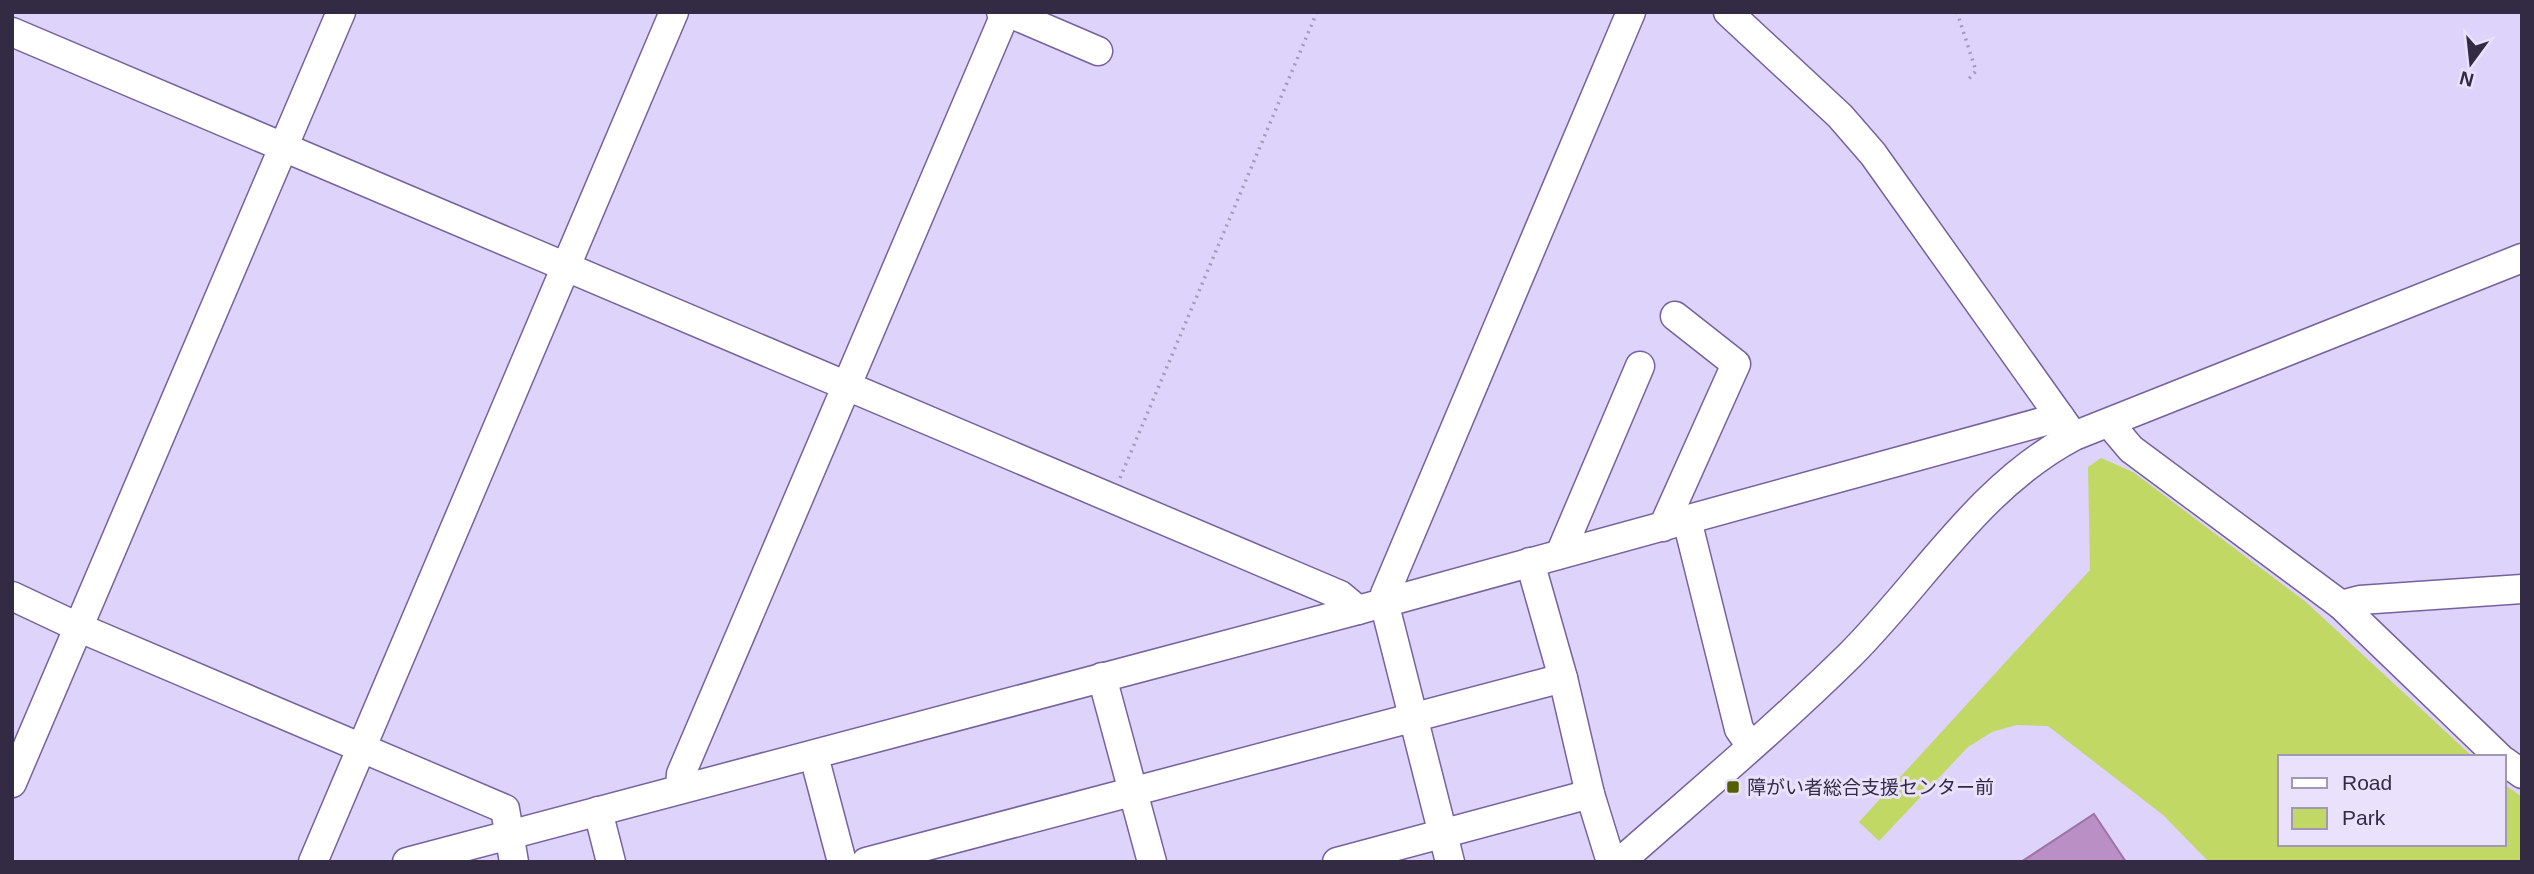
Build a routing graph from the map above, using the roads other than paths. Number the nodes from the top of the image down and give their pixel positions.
1 (341, 12) edge
2 (674, 12) edge
3 (1631, 12) edge
4 (1728, 12) edge
5 (1004, 13) edge
6 (14, 38) edge
7 (1098, 51) dead end
8 (284, 148) junction
9 (2522, 258) edge
10 (565, 266) junction
11 (1675, 316) dead end
12 (1640, 366) dead end
13 (847, 386) junction
14 (2109, 423) junction
15 (2067, 426) junction
16 (1675, 524) junction
17 (1560, 554) junction
18 (1530, 562) junction
19 (2522, 589) edge
20 (12, 596) edge
21 (2341, 605) junction
22 (1371, 606) junction
23 (79, 628) junction
24 (1102, 677) junction
25 (1563, 678) junction
26 (1413, 717) junction
27 (1751, 747) junction
28 (362, 748) junction
29 (2497, 755) edge
30 (814, 756) junction
31 (2506, 762) edge
32 (2522, 774) edge
33 (12, 783) edge
34 (680, 787) junction
35 (1132, 790) junction
36 (1590, 794) junction
37 (598, 811) junction
38 (1443, 834) junction
39 (511, 849) edge
40 (313, 862) edge
41 (407, 862) edge
42 (611, 862) edge
43 (842, 862) edge
44 (866, 862) edge
45 (1152, 862) edge
46 (1337, 862) edge
47 (1450, 862) edge
48 (1611, 862) edge
49 (1620, 862) edge

1 - 8 street
2 - 10 street
3 - 22 street
4 - 15 street
5 - 7 street
5 - 13 street
6 - 8 street
8 - 10 street
8 - 23 street
9 - 14 street
10 - 13 street
10 - 28 street
11 - 16 street
12 - 17 street
13 - 22 street
13 - 34 street
14 - 15 street
14 - 21 street
15 - 16 street
15 - 27 street
16 - 17 street
16 - 27 street
17 - 18 street
18 - 22 street
18 - 25 street
19 - 21 street
20 - 23 street
21 - 29 street
22 - 24 street
22 - 26 street
23 - 28 street
23 - 33 street
24 - 30 street
24 - 35 street
25 - 26 street
25 - 36 street
26 - 35 street
26 - 38 street
27 - 49 street
28 - 39 street
28 - 40 street
30 - 34 street
30 - 43 street
31 - 32 street
34 - 37 street
35 - 44 street
35 - 45 street
36 - 38 street
36 - 48 street
37 - 39 street
37 - 42 street
38 - 46 street
38 - 47 street
39 - 41 street

